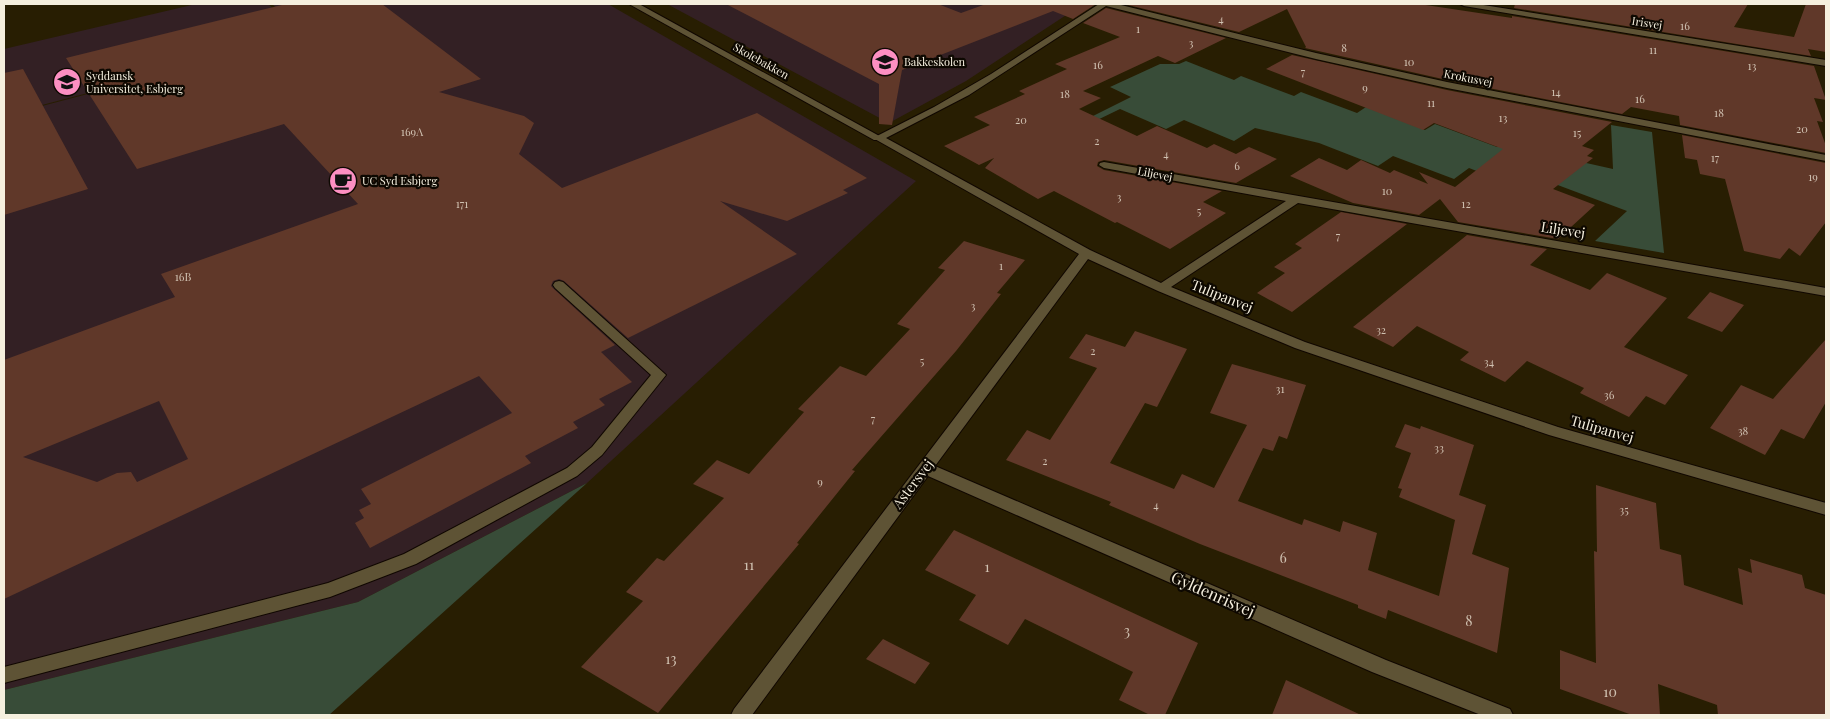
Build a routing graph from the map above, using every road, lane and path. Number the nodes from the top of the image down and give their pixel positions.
1 (633, 4) edge
2 (1104, 4) edge
3 (1108, 4) edge
4 (1464, 4) edge
5 (1826, 63) edge
6 (878, 138) junction
7 (1826, 158) edge
8 (1104, 165) dead end
9 (1294, 201) junction
10 (1086, 253) junction
11 (559, 285) dead end
12 (1162, 288) junction
13 (1826, 292) edge
14 (925, 468) junction
15 (1826, 509) edge
16 (4, 675) edge
17 (741, 715) edge
18 (1503, 715) edge

1 - 6 street, Skolebakken
2 - 6 street
3 - 7 street, Krokusvej
4 - 5 street, Irisvej
6 - 10 street, Tulipanvej
8 - 9 street, Liljevej
9 - 12 street
9 - 13 street, Liljevej
10 - 12 street, Tulipanvej
10 - 14 street, Astersvej
11 - 16 street
12 - 15 street, Tulipanvej
14 - 17 street, Astersvej
14 - 18 street, Gyldenrisvej

